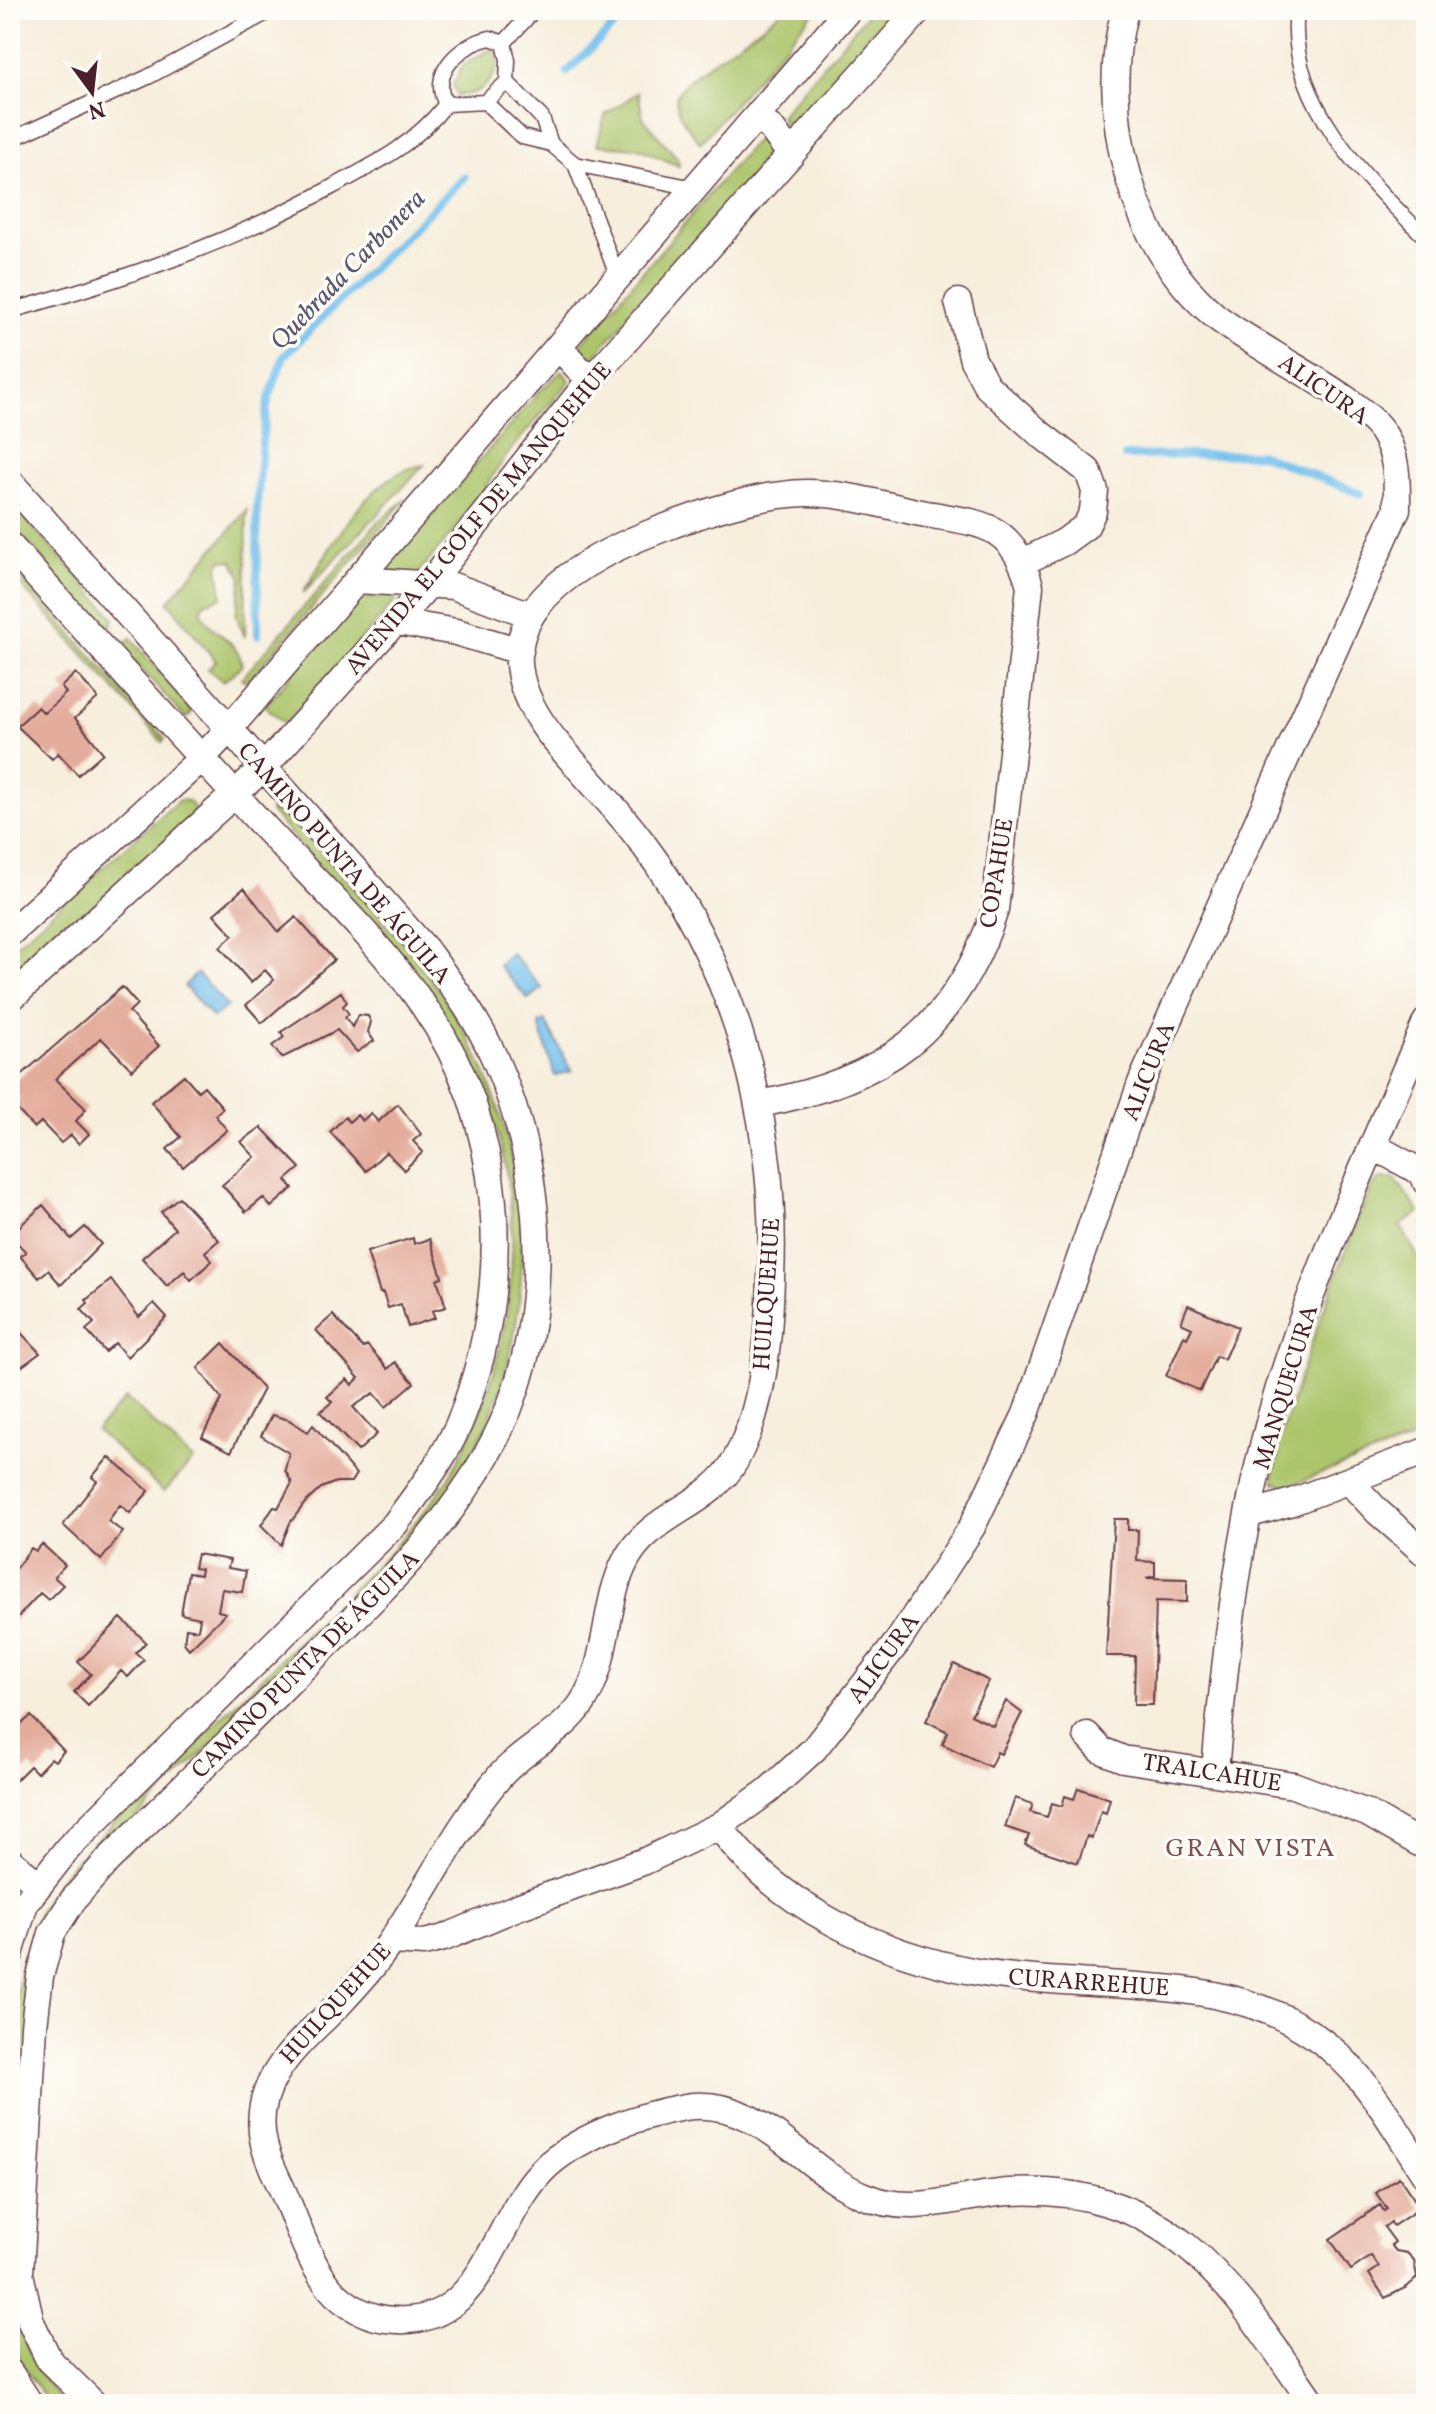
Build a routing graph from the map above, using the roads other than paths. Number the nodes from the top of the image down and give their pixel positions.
1 (272, 10) edge
2 (534, 10) edge
3 (848, 10) edge
4 (919, 10) edge
5 (1125, 10) edge
6 (1297, 10) edge
7 (504, 43) junction
8 (507, 82) junction
9 (485, 102) junction
10 (446, 104) junction
11 (756, 118) junction
12 (10, 140) edge
13 (551, 144) junction
14 (791, 155) junction
15 (575, 164) junction
16 (694, 188) junction
17 (1426, 238) edge
18 (619, 279) junction
19 (958, 302) dead end
20 (10, 311) edge
21 (559, 347) junction
22 (594, 377) junction
23 (10, 482) edge
24 (10, 546) edge
25 (1023, 562) junction
26 (357, 580) junction
27 (430, 583) junction
28 (528, 614) junction
29 (397, 622) junction
30 (520, 651) junction
31 (228, 730) junction
32 (201, 759) junction
33 (263, 768) junction
34 (235, 794) junction
35 (10, 933) edge
36 (10, 999) edge
37 (1426, 1022) edge
38 (759, 1104) junction
39 (1373, 1146) junction
40 (1426, 1181) edge
41 (1426, 1451) edge
42 (1349, 1481) junction
43 (1250, 1514) junction
44 (1426, 1554) edge
45 (1087, 1735) dead end
46 (1215, 1771) junction
47 (719, 1826) junction
48 (1426, 1847) edge
49 (10, 1861) edge
50 (38, 1884) junction
51 (392, 1941) junction
52 (10, 1954) edge
53 (1426, 2176) edge
54 (10, 2373) edge
55 (30, 2404) edge
56 (94, 2404) edge
57 (1313, 2404) edge

1 - 12 lane
2 - 7 lane
3 - 11 street, AVENIDA EL GOLF DE MANQUEHUE
4 - 14 street, AVENIDA EL GOLF DE MANQUEHUE
5 - 47 street, ALICURA
6 - 17 lane
7 - 8 lane
7 - 10 lane
8 - 9 lane
8 - 13 lane
9 - 10 lane
9 - 13 lane
10 - 20 lane
11 - 14 street
11 - 16 street, AVENIDA EL GOLF DE MANQUEHUE
13 - 15 lane
14 - 22 street, AVENIDA EL GOLF DE MANQUEHUE
15 - 16 lane
15 - 18 lane
16 - 18 street, AVENIDA EL GOLF DE MANQUEHUE
18 - 21 street, AVENIDA EL GOLF DE MANQUEHUE
19 - 25 street
21 - 22 street
21 - 26 street, AVENIDA EL GOLF DE MANQUEHUE
22 - 27 street, AVENIDA EL GOLF DE MANQUEHUE
23 - 31 street, CAMINO PUNTA DE ÁGUILA
24 - 32 street, CAMINO PUNTA DE ÁGUILA
25 - 28 street
25 - 38 street, COPAHUE
26 - 27 street
26 - 31 street, AVENIDA EL GOLF DE MANQUEHUE
27 - 28 street
27 - 29 street, AVENIDA EL GOLF DE MANQUEHUE
28 - 30 street, HUILQUEHUE
29 - 30 street
29 - 33 street, AVENIDA EL GOLF DE MANQUEHUE
30 - 38 street, HUILQUEHUE
31 - 32 street, AVENIDA EL GOLF DE MANQUEHUE
31 - 33 street, CAMINO PUNTA DE ÁGUILA
32 - 34 street, CAMINO PUNTA DE ÁGUILA
32 - 35 street, AVENIDA EL GOLF DE MANQUEHUE
33 - 34 street, AVENIDA EL GOLF DE MANQUEHUE
33 - 56 street, CAMINO PUNTA DE ÁGUILA
34 - 36 street, AVENIDA EL GOLF DE MANQUEHUE
34 - 50 street, CAMINO PUNTA DE ÁGUILA
37 - 39 street, MANQUECURA
38 - 51 street, HUILQUEHUE
39 - 40 street
39 - 43 street, MANQUECURA
41 - 42 street
42 - 43 street
42 - 44 street
43 - 46 street, MANQUECURA
45 - 46 street, TRALCAHUE
46 - 48 street, TRALCAHUE
47 - 51 street, ALICURA
47 - 53 street, CURARREHUE
49 - 50 street
50 - 52 street, CAMINO PUNTA DE ÁGUILA
51 - 57 street, HUILQUEHUE
54 - 55 street

